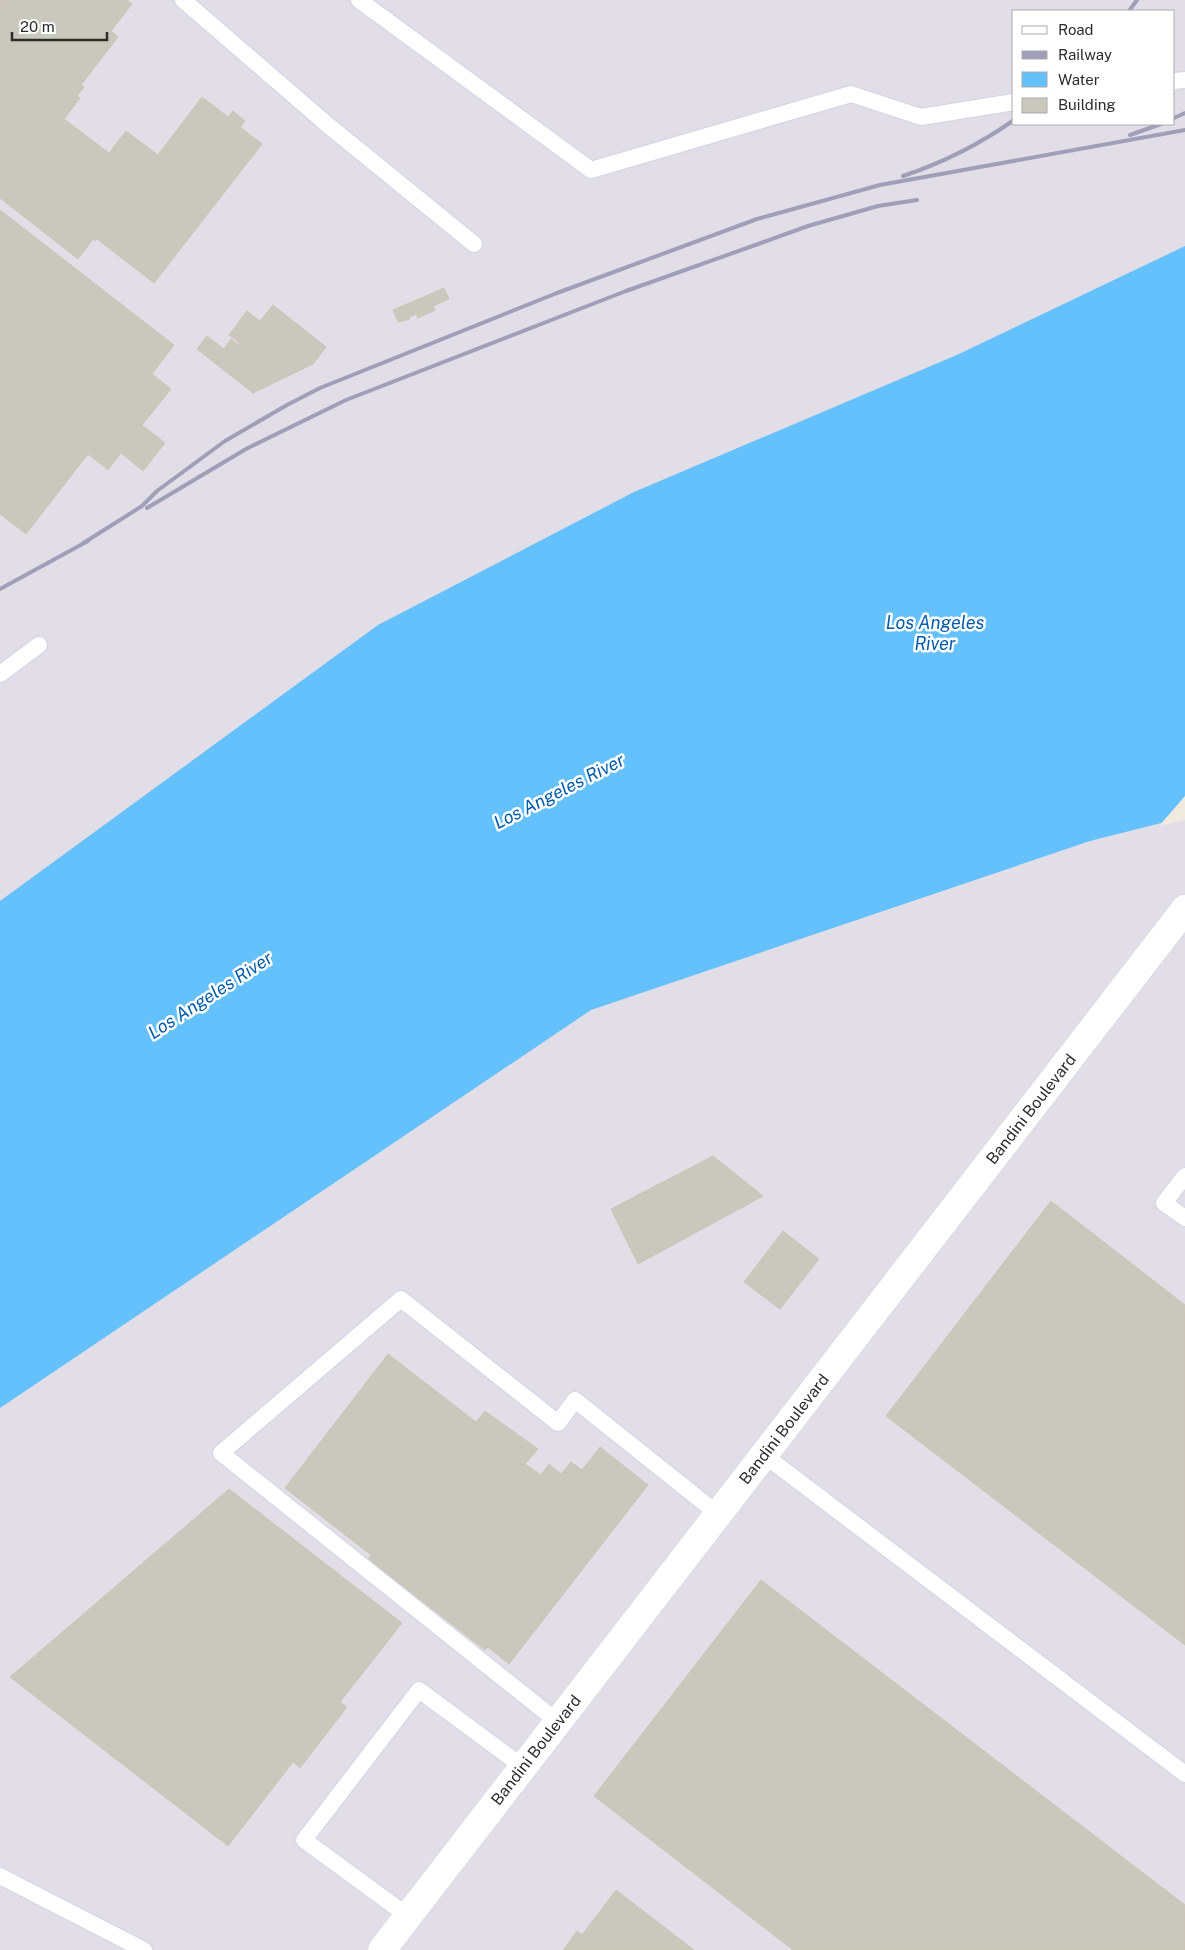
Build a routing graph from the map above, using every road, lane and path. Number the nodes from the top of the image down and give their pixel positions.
1 (183, 0) edge
2 (359, 0) edge
3 (1012, 102) edge
4 (474, 244) dead end
5 (39, 645) dead end
6 (0, 674) edge
7 (1182, 919) edge
8 (1185, 1176) edge
9 (1185, 1218) edge
10 (764, 1455) junction
11 (718, 1514) junction
12 (558, 1722) junction
13 (524, 1767) junction
14 (1185, 1774) edge
15 (0, 1876) edge
16 (408, 1916) junction
17 (144, 1950) edge
18 (382, 1950) edge

1 - 4 lane
2 - 3 lane
5 - 6 lane
7 - 10 main road, Bandini Boulevard
8 - 9 lane
10 - 11 main road, Bandini Boulevard
10 - 14 lane
11 - 12 main road, Bandini Boulevard
11 - 12 lane
12 - 13 main road, Bandini Boulevard
13 - 16 main road, Bandini Boulevard
13 - 16 lane
15 - 17 lane
16 - 18 main road, Bandini Boulevard

